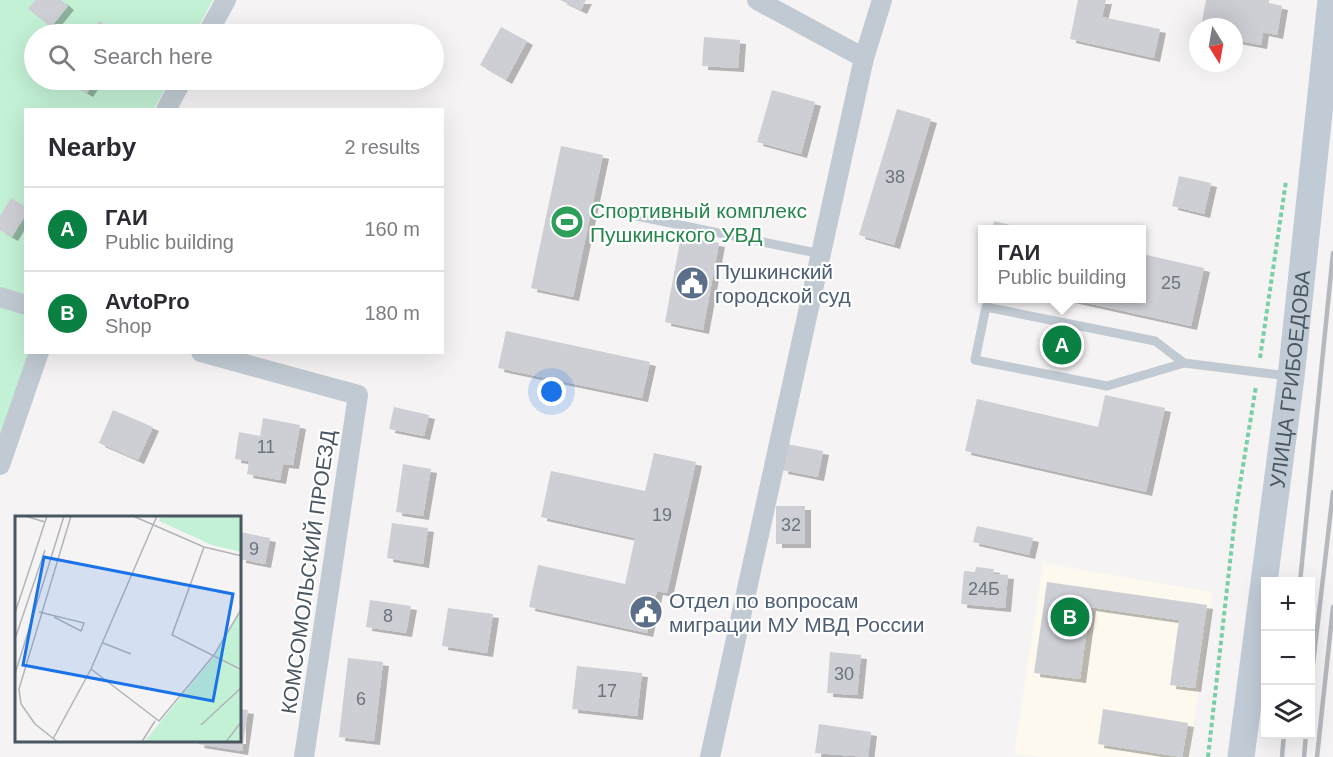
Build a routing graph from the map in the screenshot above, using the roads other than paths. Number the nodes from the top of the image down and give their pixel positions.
1 (226, 0) edge
2 (757, 0) edge
3 (882, 0) edge
4 (1331, 0) edge
5 (213, 24) edge
6 (864, 58) junction
7 (177, 90) edge
8 (167, 108) edge
9 (617, 212) dead end
10 (821, 254) junction
11 (0, 297) edge
12 (24, 304) edge
13 (38, 354) edge
14 (208, 354) edge
15 (1184, 363) junction
16 (1291, 377) junction
17 (0, 465) edge
18 (304, 757) edge
19 (710, 757) edge
20 (1241, 757) edge

1 - 5 street
2 - 6 street
3 - 6 street
4 - 16 street, УЛИЦА ГРИБОЕДОВА
6 - 10 street
7 - 8 street
9 - 10 lane
10 - 19 street
11 - 12 street
13 - 17 street
14 - 18 street, КОМСОМОЛЬСКИЙ ПРОЕЗД
15 - 15 lane
15 - 16 lane
16 - 20 street, УЛИЦА ГРИБОЕДОВА

